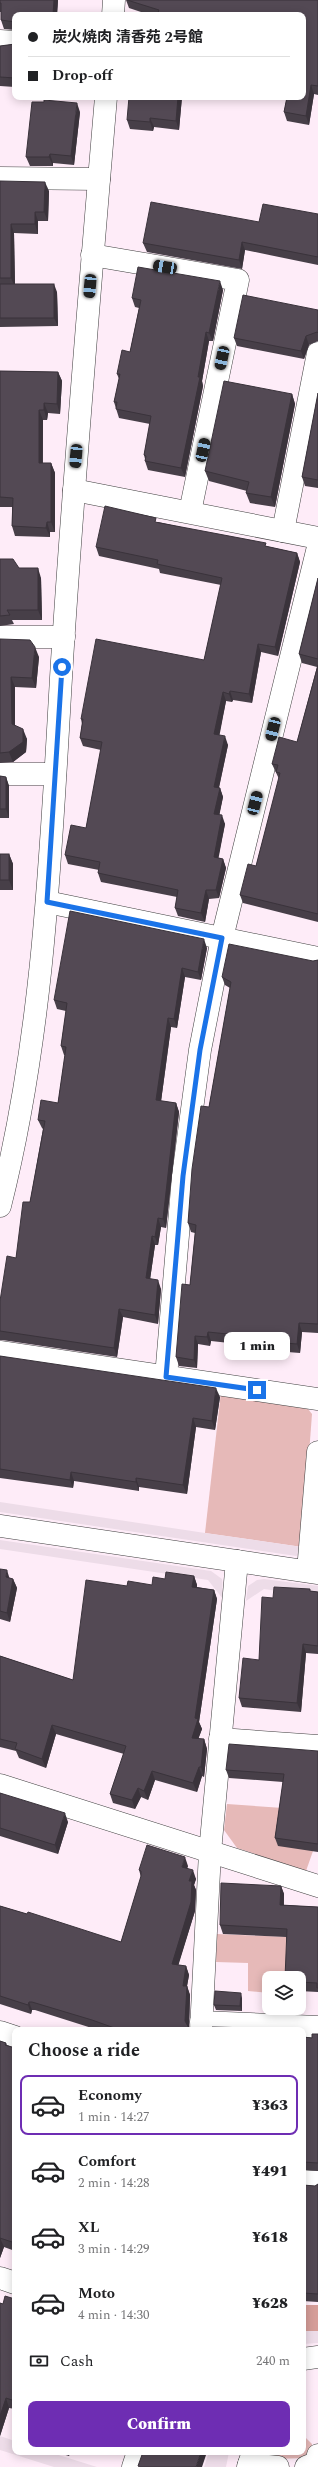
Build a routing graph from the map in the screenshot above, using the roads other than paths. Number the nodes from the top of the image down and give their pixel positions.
1 (114, 0) edge
2 (113, 12) edge
3 (0, 41) edge
4 (12, 42) edge
5 (106, 100) edge
6 (0, 178) edge
7 (99, 179) junction
8 (92, 255) junction
9 (318, 353) edge
10 (74, 490) junction
11 (190, 512) junction
12 (283, 531) junction
13 (318, 538) edge
14 (318, 547) edge
15 (0, 637) edge
16 (64, 637) junction
17 (0, 774) edge
18 (55, 774) junction
19 (47, 902) junction
20 (222, 938) junction
21 (318, 958) edge
22 (0, 1206) edge
23 (0, 1352) edge
24 (166, 1377) junction
25 (318, 1400) edge
26 (318, 1452) edge
27 (0, 1526) edge
28 (237, 1561) junction
29 (313, 1572) edge
30 (220, 1739) junction
31 (318, 1746) edge
32 (0, 1785) edge
33 (210, 1852) junction
34 (318, 1886) edge
35 (201, 2026) edge
36 (318, 2027) edge
37 (0, 2032) edge
38 (12, 2036) edge
39 (306, 2181) edge
40 (318, 2182) edge
41 (0, 2278) edge
42 (12, 2282) edge
43 (318, 2357) edge
44 (306, 2359) edge
45 (137, 2455) edge
46 (318, 2455) edge
47 (250, 2461) edge
48 (134, 2467) edge
49 (278, 2467) edge
50 (306, 2467) edge

1 - 2 street
3 - 4 street
5 - 7 street
6 - 7 street
7 - 8 street
8 - 10 street
8 - 11 street
9 - 12 street
10 - 11 street
10 - 16 street
11 - 12 street
12 - 13 street
14 - 20 street
15 - 16 street
16 - 18 street
17 - 18 street
18 - 19 street
19 - 20 street
19 - 22 street
20 - 21 street
20 - 24 street
23 - 24 street
24 - 25 street
26 - 29 street
27 - 28 street
28 - 29 street
28 - 30 street
30 - 31 street
30 - 33 street
32 - 33 street
33 - 34 street
33 - 35 street
35 - 36 street
37 - 38 street
39 - 40 street
41 - 42 street
43 - 44 street
45 - 48 street
46 - 50 street
47 - 49 street

